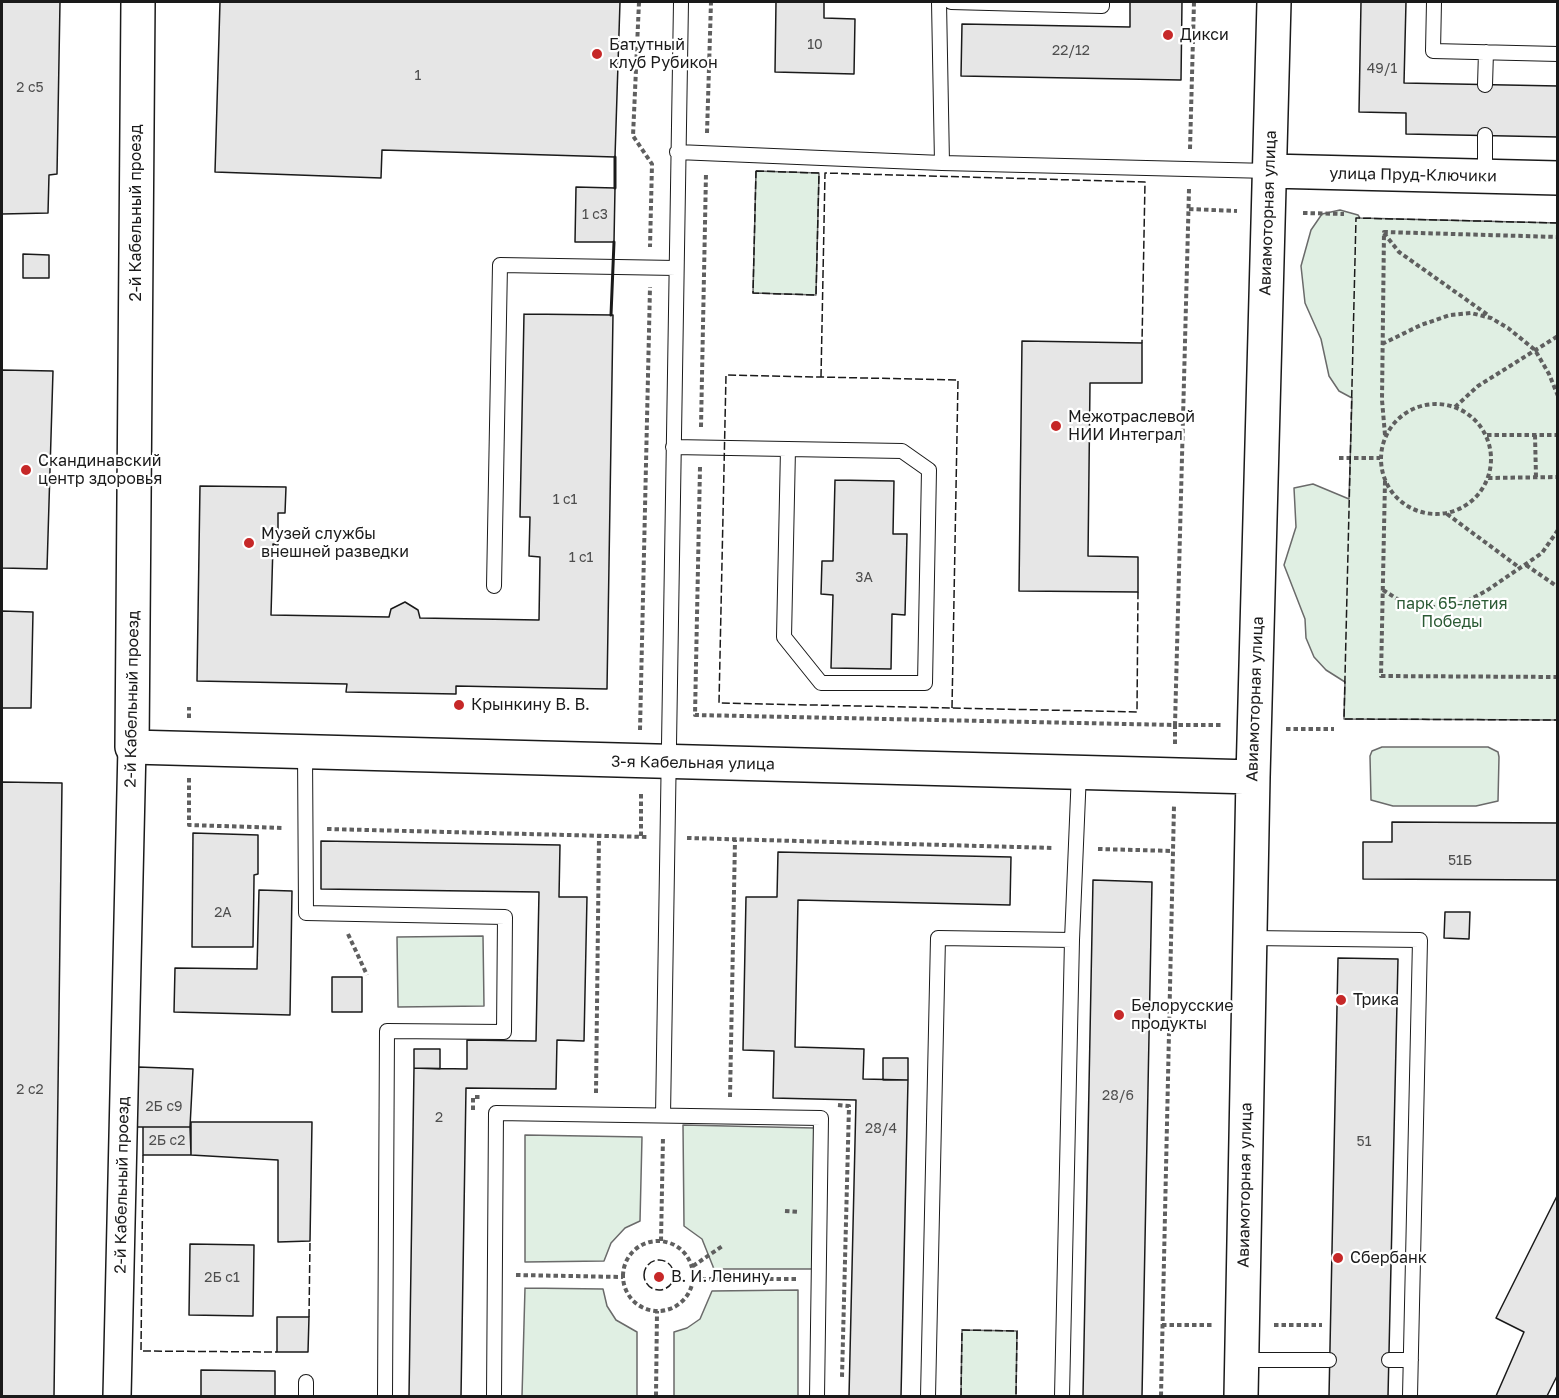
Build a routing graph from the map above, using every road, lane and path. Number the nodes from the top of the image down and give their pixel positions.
1 (138, 2) edge
2 (639, 2) edge
3 (681, 2) edge
4 (711, 2) edge
5 (939, 2) edge
6 (951, 2) edge
7 (1102, 2) edge
8 (1194, 2) edge
9 (1274, 2) edge
10 (1434, 2) edge
11 (1486, 52) junction
12 (1557, 54) edge
13 (1485, 85) dead end
14 (1485, 135) dead end
15 (677, 152) junction
16 (706, 152) junction
17 (942, 163) junction
18 (1190, 168) junction
19 (1269, 171) junction
20 (1485, 176) junction
21 (1557, 178) edge
22 (1189, 194) dead end
23 (1189, 209) dead end
24 (1237, 211) dead end
25 (1303, 213) dead end
26 (1344, 214) dead end
27 (1384, 232) junction
28 (1557, 237) edge
29 (650, 268) junction
30 (676, 268) junction
31 (1491, 318) junction
32 (1557, 336) edge
33 (1382, 344) junction
34 (1535, 350) junction
35 (1557, 396) edge
36 (1455, 406) junction
37 (1385, 435) junction
38 (1487, 435) junction
39 (1535, 435) junction
40 (1557, 435) edge
41 (673, 447) junction
42 (788, 449) junction
43 (1339, 458) dead end
44 (1380, 458) junction
45 (1536, 477) junction
46 (1557, 477) edge
47 (1488, 478) junction
48 (1384, 481) junction
49 (1446, 513) junction
50 (1557, 530) edge
51 (1526, 565) junction
52 (1521, 568) junction
53 (494, 586) dead end
54 (1557, 587) edge
55 (1383, 589) junction
56 (1557, 677) edge
57 (1223, 726) dead end
58 (1286, 729) dead end
59 (1334, 729) dead end
60 (640, 738) dead end
61 (132, 747) junction
62 (305, 752) junction
63 (1175, 754) dead end
64 (668, 763) junction
65 (1079, 772) junction
66 (1253, 777) junction
67 (641, 794) dead end
68 (1174, 799) dead end
69 (641, 837) dead end
70 (1250, 938) junction
71 (1072, 940) junction
72 (663, 1115) junction
73 (661, 1241) junction
74 (724, 1245) dead end
75 (693, 1266) junction
76 (496, 1275) junction
77 (623, 1277) junction
78 (694, 1279) junction
79 (818, 1279) junction
80 (657, 1311) junction
81 (1162, 1325) junction
82 (1215, 1325) dead end
83 (1273, 1325) dead end
84 (1322, 1325) dead end
85 (1242, 1360) junction
86 (1329, 1360) dead end
87 (1389, 1360) dead end
88 (1411, 1360) junction
89 (306, 1382) dead end
90 (117, 1396) edge
91 (306, 1396) edge
92 (385, 1396) edge
93 (494, 1396) edge
94 (656, 1396) edge
95 (817, 1396) edge
96 (928, 1396) edge
97 (1062, 1396) edge
98 (1161, 1396) edge
99 (1241, 1396) edge
100 (1410, 1396) edge

1 - 61 street, 2-й Кабельный проезд
2 - 29 path
3 - 15 lane
4 - 16 path
5 - 17 lane
6 - 7 lane
8 - 18 path
9 - 19 street, Авиамоторная улица
10 - 11 lane
11 - 12 lane
11 - 13 lane
14 - 20 lane
15 - 16 lane
15 - 30 lane
16 - 17 lane
17 - 18 lane
18 - 19 lane
18 - 22 path
19 - 20 street, улица Пруд-Ключики
19 - 66 street, Авиамоторная улица
20 - 21 street, улица Пруд-Ключики
23 - 24 path
25 - 26 path
27 - 28 path
27 - 31 path
27 - 33 path
29 - 30 lane
29 - 53 lane
29 - 60 path
30 - 41 lane
31 - 33 path
31 - 34 path
32 - 34 path
33 - 37 path
34 - 35 path
34 - 36 path
36 - 37 path
36 - 38 path
37 - 44 path
38 - 39 path
38 - 47 path
39 - 40 path
39 - 45 path
41 - 42 lane
41 - 64 lane
42 - 42 lane
43 - 44 path
44 - 48 path
45 - 46 path
45 - 47 path
47 - 49 path
48 - 49 path
48 - 55 path
49 - 52 path
50 - 51 path
51 - 52 path
51 - 54 path
52 - 55 path
55 - 56 path
57 - 63 path
58 - 59 path
61 - 62 street, 3-я Кабельная улица
61 - 90 street, 2-й Кабельный проезд
62 - 64 street, 3-я Кабельная улица
62 - 92 lane
64 - 65 street, 3-я Кабельная улица
64 - 72 lane
65 - 66 street, 3-я Кабельная улица
65 - 71 lane
66 - 70 street, Авиамоторная улица
67 - 69 path
68 - 81 path
70 - 85 street, Авиамоторная улица
70 - 88 lane
71 - 96 lane
71 - 97 lane
72 - 73 path
72 - 76 lane
72 - 79 lane
73 - 75 path
73 - 77 path
74 - 75 path
75 - 78 path
76 - 77 path
76 - 93 lane
77 - 80 path
78 - 79 path
78 - 80 path
79 - 95 lane
80 - 94 path
81 - 82 path
81 - 98 path
83 - 84 path
85 - 86 lane
85 - 99 street, Авиамоторная улица
87 - 88 lane
88 - 100 lane
89 - 91 lane

